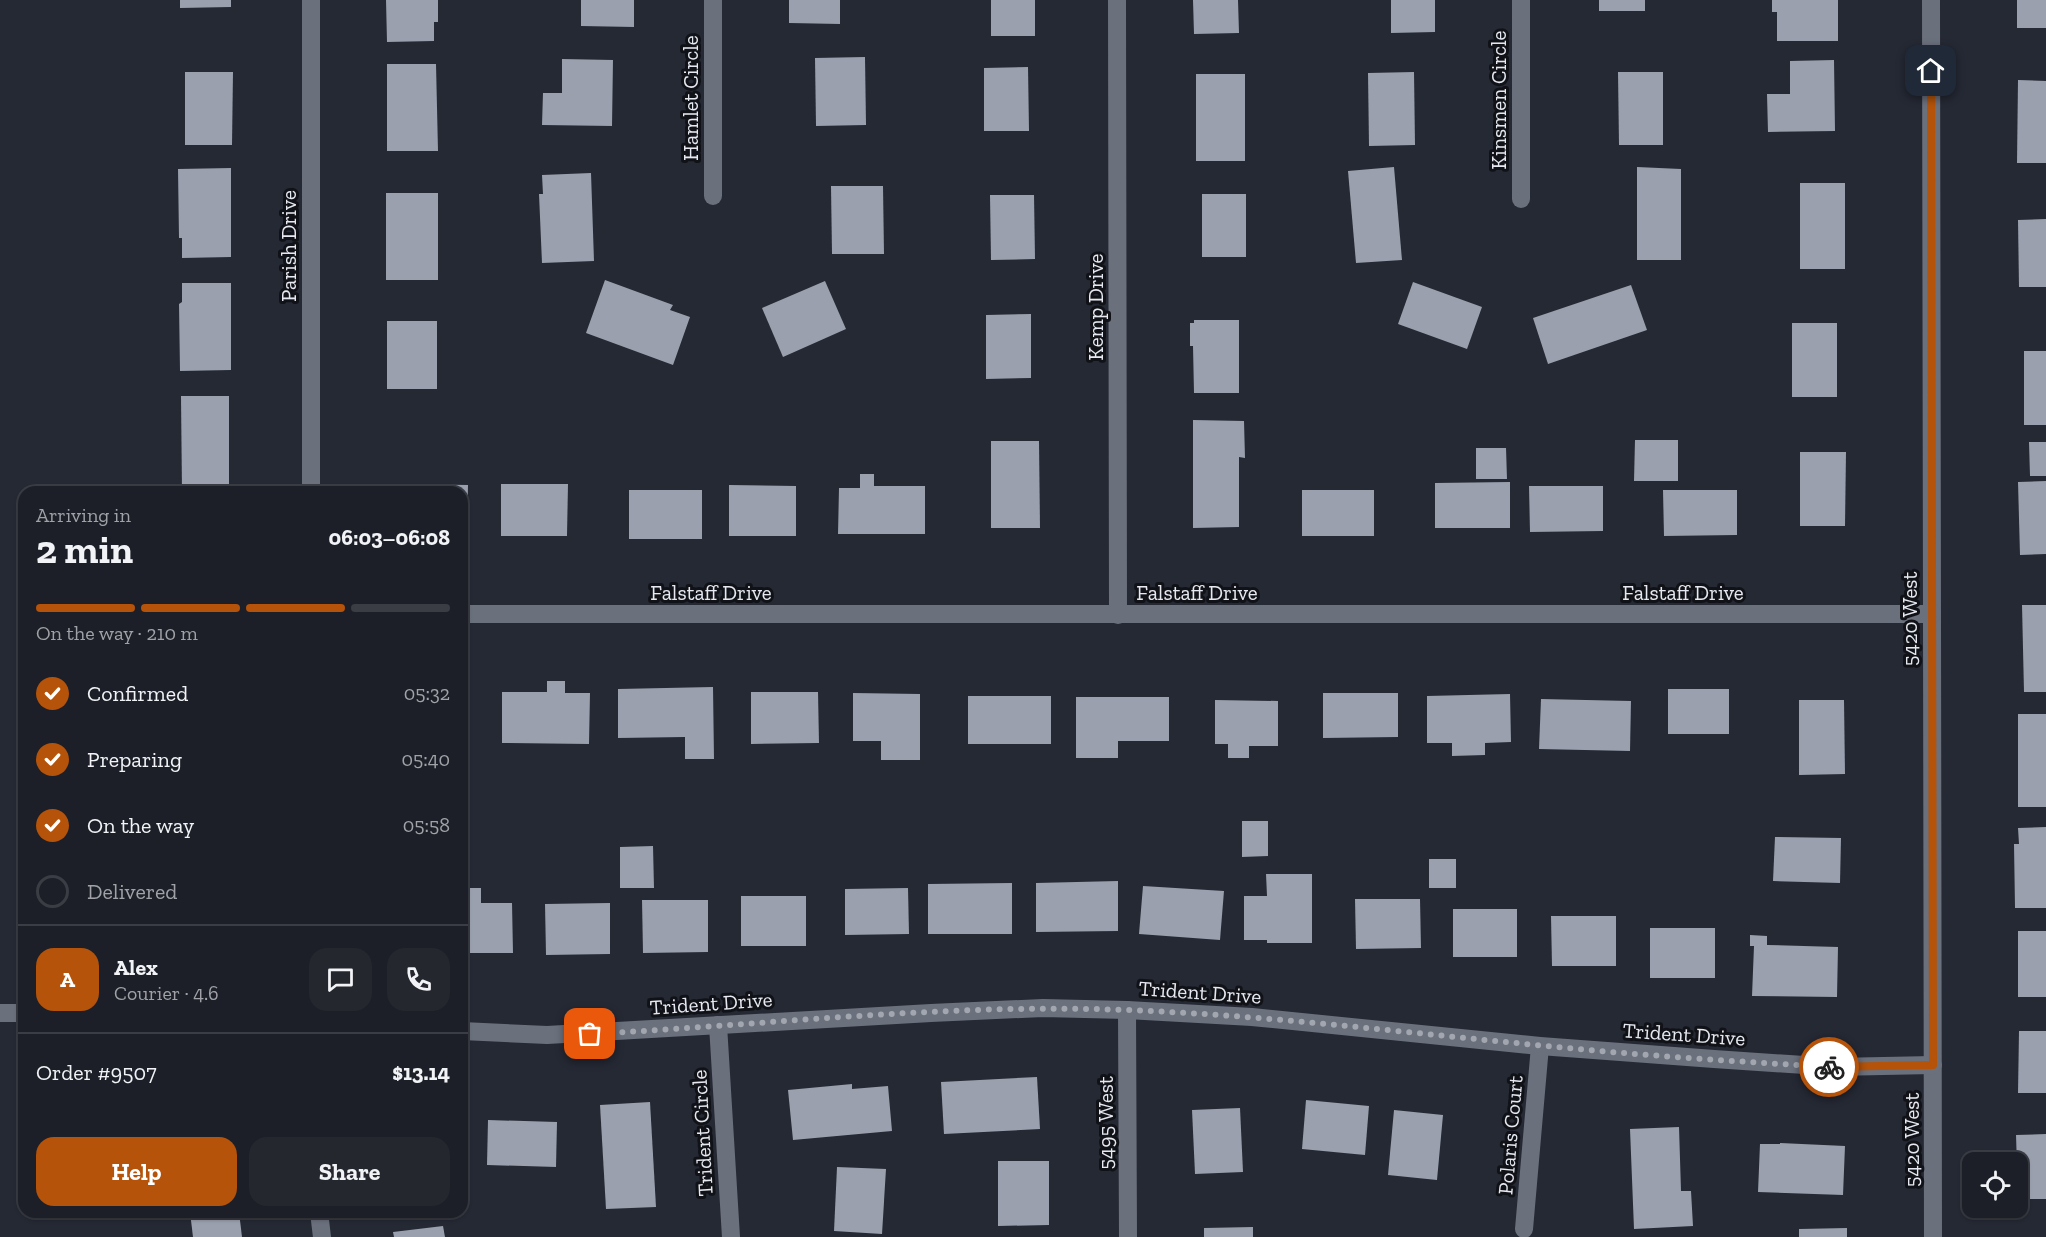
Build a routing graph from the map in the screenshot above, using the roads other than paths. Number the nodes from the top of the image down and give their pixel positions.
1 (311, 0) edge
2 (713, 0) edge
3 (1117, 0) edge
4 (1521, 0) edge
5 (1931, 0) edge
6 (713, 196) dead end
7 (1521, 200) dead end
8 (311, 486) edge
9 (468, 614) edge
10 (1932, 614) junction
11 (1118, 615) junction
12 (1127, 1010) junction
13 (0, 1013) edge
14 (18, 1013) edge
15 (718, 1025) junction
16 (468, 1031) edge
17 (1540, 1046) junction
18 (1933, 1065) junction
19 (320, 1218) edge
20 (1524, 1229) dead end
21 (322, 1237) edge
22 (731, 1237) edge
23 (1128, 1237) edge
24 (1933, 1237) edge

1 - 8 street, Parish Drive
2 - 6 street, Hamlet Circle
3 - 11 street, Kemp Drive
4 - 7 street, Kinsmen Circle
5 - 10 street, 5420 West
9 - 11 street, Falstaff Drive
10 - 11 street, Falstaff Drive
10 - 18 street, 5420 West
12 - 15 street, Trident Drive
12 - 17 street, Trident Drive
12 - 23 street, 5495 West
13 - 14 street
15 - 16 street, Trident Drive
15 - 22 street, Trident Circle
17 - 18 street, Trident Drive
17 - 20 street, Polaris Court
18 - 24 street, 5420 West
19 - 21 street

